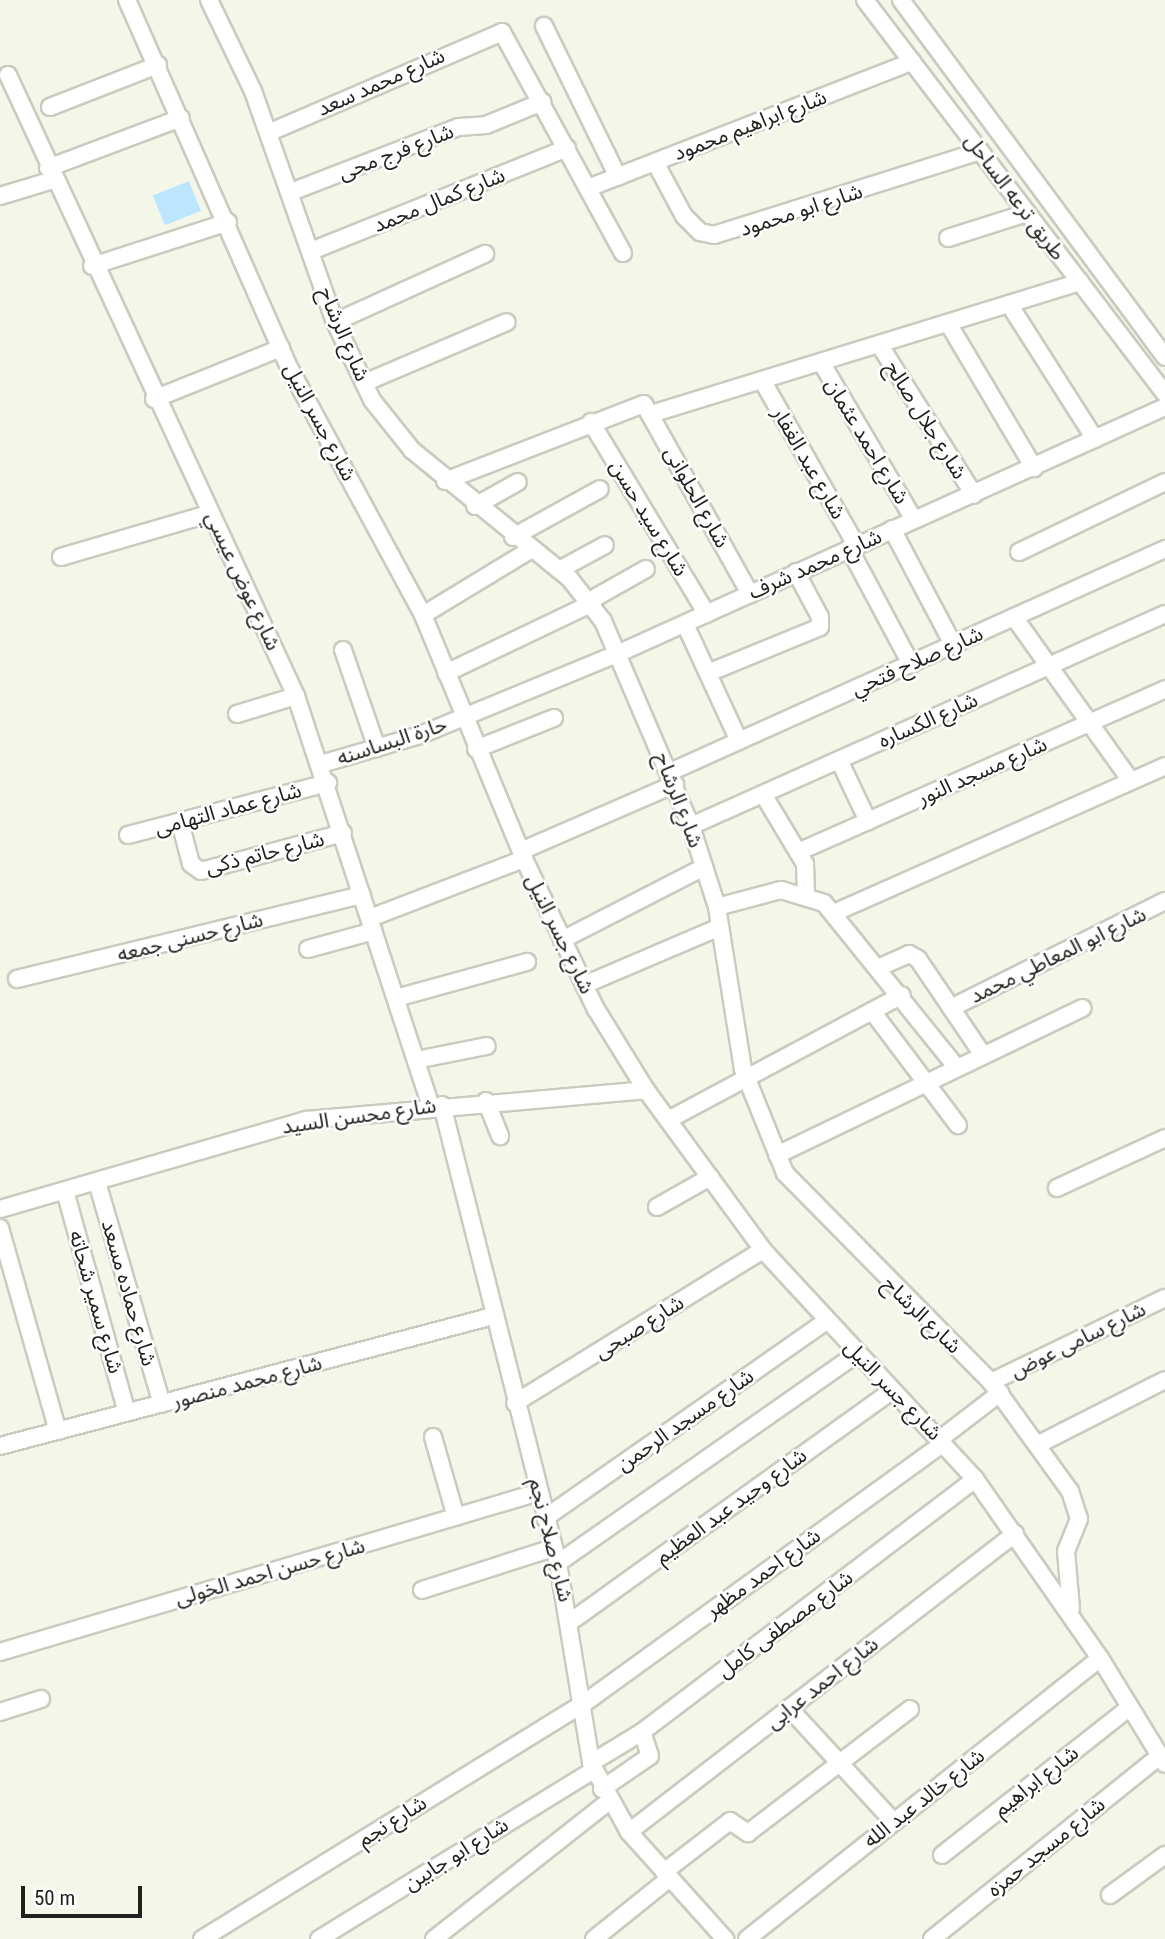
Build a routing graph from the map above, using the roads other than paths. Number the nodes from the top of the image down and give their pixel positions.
1 (127, 0) edge
2 (209, 0) edge
3 (865, 0) edge
4 (901, 0) edge
5 (544, 26) dead end
6 (912, 62) junction
7 (158, 65) junction
8 (8, 75) dead end
9 (542, 102) junction
10 (50, 107) dead end
11 (181, 118) junction
12 (268, 133) junction
13 (567, 148) junction
14 (980, 151) junction
15 (655, 162) junction
16 (51, 174) junction
17 (618, 177) junction
18 (588, 188) junction
19 (290, 192) junction
20 (0, 196) edge
21 (1027, 214) junction
22 (228, 222) junction
23 (948, 238) dead end
24 (311, 251) junction
25 (624, 253) dead end
26 (485, 254) dead end
27 (92, 267) junction
28 (1080, 282) junction
29 (1009, 304) junction
30 (335, 322) junction
31 (507, 322) dead end
32 (948, 323) junction
33 (879, 344) junction
34 (281, 348) junction
35 (1165, 357) edge
36 (821, 362) junction
37 (762, 380) junction
38 (364, 383) junction
39 (1165, 394) edge
40 (155, 399) junction
41 (1165, 407) edge
42 (646, 409) junction
43 (591, 422) junction
44 (1095, 439) junction
45 (1034, 468) junction
46 (445, 481) junction
47 (518, 482) dead end
48 (1165, 482) edge
49 (600, 489) dead end
50 (974, 495) junction
51 (475, 506) junction
52 (211, 513) junction
53 (914, 520) junction
54 (892, 529) junction
55 (513, 537) junction
56 (605, 545) dead end
57 (852, 547) junction
58 (1165, 549) edge
59 (530, 550) junction
60 (1018, 552) dead end
61 (61, 557) dead end
62 (646, 569) dead end
63 (559, 570) junction
64 (796, 572) junction
65 (750, 594) junction
66 (592, 602) junction
67 (707, 614) junction
68 (1165, 614) edge
69 (423, 615) junction
70 (1014, 617) junction
71 (685, 624) junction
72 (953, 645) junction
73 (343, 650) dead end
74 (617, 654) junction
75 (911, 664) junction
76 (1048, 666) junction
77 (446, 673) junction
78 (708, 673) junction
79 (1165, 689) edge
80 (296, 696) junction
81 (237, 714) dead end
82 (463, 717) junction
83 (554, 718) dead end
84 (1090, 724) junction
85 (739, 741) junction
86 (377, 748) junction
87 (476, 749) junction
88 (839, 760) junction
89 (321, 764) junction
90 (1165, 766) edge
91 (672, 778) junction
92 (1131, 781) junction
93 (328, 783) junction
94 (763, 794) junction
95 (869, 821) junction
96 (180, 822) junction
97 (691, 826) junction
98 (343, 833) junction
99 (128, 835) dead end
100 (798, 852) junction
101 (522, 855) junction
102 (704, 867) junction
103 (806, 894) junction
104 (362, 895) junction
105 (1165, 901) edge
106 (717, 907) junction
107 (836, 912) junction
108 (372, 924) junction
109 (720, 927) junction
110 (562, 940) junction
111 (308, 949) dead end
112 (527, 962) dead end
113 (880, 967) junction
114 (17, 979) dead end
115 (584, 985) junction
116 (901, 995) junction
117 (396, 998) junction
118 (951, 1008) junction
119 (1082, 1008) dead end
120 (872, 1011) junction
121 (487, 1046) dead end
122 (983, 1055) junction
123 (416, 1060) junction
124 (957, 1068) junction
125 (745, 1077) junction
126 (926, 1082) junction
127 (646, 1090) junction
128 (485, 1101) junction
129 (436, 1105) junction
130 (668, 1120) junction
131 (958, 1125) dead end
132 (500, 1136) dead end
133 (1165, 1138) edge
134 (778, 1155) junction
135 (710, 1177) junction
136 (97, 1182) junction
137 (1057, 1188) dead end
138 (65, 1191) junction
139 (657, 1207) dead end
140 (0, 1209) edge
141 (0, 1228) edge
142 (763, 1250) junction
143 (1165, 1298) edge
144 (493, 1316) junction
145 (826, 1321) junction
146 (857, 1354) junction
147 (1165, 1380) edge
148 (995, 1388) junction
149 (892, 1391) junction
150 (515, 1403) junction
151 (162, 1404) junction
152 (127, 1413) junction
153 (58, 1431) junction
154 (433, 1437) dead end
155 (942, 1441) junction
156 (1038, 1444) junction
157 (0, 1446) edge
158 (975, 1479) junction
159 (539, 1492) junction
160 (456, 1517) junction
161 (545, 1518) junction
162 (1015, 1534) junction
163 (556, 1555) junction
164 (422, 1590) dead end
165 (1072, 1615) junction
166 (570, 1622) junction
167 (0, 1651) edge
168 (1100, 1658) junction
169 (41, 1699) dead end
170 (583, 1704) junction
171 (1130, 1707) junction
172 (789, 1708) junction
173 (910, 1709) dead end
174 (0, 1712) edge
175 (642, 1732) junction
176 (1162, 1760) edge
177 (839, 1763) junction
178 (593, 1766) junction
179 (605, 1795) junction
180 (894, 1822) junction
181 (629, 1832) junction
182 (942, 1855) dead end
183 (1165, 1855) edge
184 (667, 1875) junction
185 (1110, 1895) dead end
186 (202, 1939) edge
187 (319, 1939) edge
188 (434, 1939) edge
189 (594, 1939) edge
190 (725, 1939) edge
191 (747, 1939) edge
192 (932, 1939) edge

1 - 7 street, شارع جسر النيل
2 - 12 street, شارع الرشاح
3 - 6 street, طريق ترعه الساحل
4 - 35 street, طريق ترعه الساحل
5 - 17 street
6 - 14 street, طريق ترعه الساحل
6 - 15 street, شارع ابراهيم محمود
7 - 10 street
7 - 11 street, شارع جسر النيل
8 - 16 street, شارع عوض عيسي
9 - 12 street, شارع محمد سعد
9 - 13 street
9 - 19 street, شارع فرج محى
11 - 16 street
11 - 22 street, شارع جسر النيل
12 - 19 street, شارع الرشاح
13 - 18 street
13 - 24 street, شارع كمال محمد
14 - 15 street, شارع ابو محمود
14 - 21 street, طريق ترعه الساحل
15 - 17 street, شارع ابراهيم محمود
16 - 20 street
16 - 27 street, شارع عوض عيسي
17 - 18 street, شارع ابراهيم محمود
18 - 25 street
19 - 24 street, شارع الرشاح
21 - 23 street
21 - 28 street, طريق ترعه الساحل
22 - 27 street
22 - 34 street, شارع جسر النيل
24 - 30 street, شارع الرشاح
26 - 30 street
27 - 40 street, شارع عوض عيسي
28 - 29 street
28 - 39 street, طريق ترعه الساحل
29 - 32 street
29 - 44 street
30 - 38 street, شارع الرشاح
31 - 38 street
32 - 33 street
32 - 45 street
33 - 36 street
33 - 50 street, شارع جلال صالح
34 - 40 street
34 - 69 street, شارع جسر النيل
36 - 37 street
36 - 53 street, شارع احمد عثمان
37 - 42 street
37 - 57 street, شارع عبد الغفار
38 - 46 street, شارع الرشاح
40 - 52 street, شارع عوض عيسي
41 - 44 street, شارع محمد شرف
42 - 43 street
42 - 65 street, شارع الحلوانى
43 - 46 street
43 - 67 street, شارع سيد حسن
44 - 45 street, شارع محمد شرف
45 - 50 street, شارع محمد شرف
46 - 51 street, شارع الرشاح
47 - 51 street
48 - 60 street
49 - 55 street
50 - 53 street, شارع محمد شرف
51 - 55 street, شارع الرشاح
52 - 61 street
52 - 80 street, شارع عوض عيسي
53 - 54 street, شارع محمد شرف
54 - 57 street, شارع محمد شرف
54 - 72 street
55 - 59 street, شارع الرشاح
56 - 63 street
57 - 64 street, شارع محمد شرف
57 - 75 street, شارع عبد الغفار
58 - 70 street, شارع صلاح فتحي
59 - 63 street, شارع الرشاح
59 - 69 street
62 - 66 street
63 - 66 street, شارع الرشاح
64 - 65 street, شارع محمد شرف
64 - 78 street
65 - 67 street, شارع محمد شرف
66 - 74 street, شارع الرشاح
66 - 77 street
67 - 71 street, شارع محمد شرف
68 - 76 street, شارع الكساره
69 - 77 street, شارع جسر النيل
70 - 72 street, شارع صلاح فتحي
70 - 76 street
71 - 74 street, شارع محمد شرف
71 - 78 street
72 - 75 street, شارع صلاح فتحي
73 - 86 street
74 - 82 street, شارع محمد شرف
74 - 91 street, شارع الرشاح
75 - 85 street, شارع صلاح فتحي
76 - 84 street
76 - 88 street, شارع الكساره
77 - 82 street, شارع جسر النيل
78 - 85 street
79 - 84 street, شارع مسجد النور
80 - 81 street
80 - 89 street, شارع عوض عيسي
82 - 86 street, حارة البساسنه
82 - 87 street, شارع جسر النيل
83 - 87 street
84 - 92 street
84 - 95 street, شارع مسجد النور
85 - 91 street, شارع صلاح فتحي
86 - 89 street, حارة البساسنه
87 - 101 street, شارع جسر النيل
88 - 94 street, شارع الكساره
88 - 95 street
89 - 93 street, شارع عوض عيسي
90 - 92 street
91 - 97 street, شارع الرشاح
91 - 101 street, شارع صلاح فتحي
92 - 107 street
93 - 96 street, شارع عماد التهامى
93 - 98 street, شارع عوض عيسي
94 - 97 street, شارع الكساره
94 - 100 street
95 - 100 street, شارع مسجد النور
96 - 98 street, شارع حاتم ذكى
96 - 99 street, شارع عماد التهامى
97 - 102 street, شارع الرشاح
98 - 104 street, شارع عوض عيسي
100 - 103 street
101 - 108 street, شارع صلاح فتحي
101 - 110 street, شارع جسر النيل
102 - 106 street, شارع الرشاح
102 - 110 street
103 - 106 street
103 - 107 street
104 - 108 street, شارع عوض عيسي
104 - 114 street, شارع حسنى جمعه
105 - 118 street, شارع ابو المعاطي محمد
106 - 109 street, شارع الرشاح
107 - 113 street
108 - 111 street, شارع صلاح فتحي
108 - 117 street, شارع عوض عيسي
109 - 115 street
109 - 125 street, شارع الرشاح
110 - 115 street, شارع جسر النيل
112 - 117 street
113 - 116 street
113 - 118 street
115 - 127 street, شارع جسر النيل
116 - 120 street
116 - 124 street
117 - 123 street, شارع عوض عيسي
118 - 122 street
119 - 122 street
120 - 125 street
120 - 126 street
121 - 123 street
122 - 124 street
123 - 129 street, شارع عوض عيسي
124 - 126 street
125 - 130 street
125 - 134 street, شارع الرشاح
126 - 131 street
126 - 134 street
127 - 128 street, شارع محسن السيد
127 - 130 street, شارع جسر النيل
128 - 129 street, شارع محسن السيد
128 - 132 street
129 - 136 street, شارع محسن السيد
129 - 144 street, شارع صلاح نجم
130 - 135 street, شارع جسر النيل
133 - 137 street
134 - 148 street, شارع الرشاح
135 - 139 street
135 - 142 street, شارع جسر النيل
136 - 138 street, شارع محسن السيد
136 - 151 street, شارع حماده مسعد
138 - 140 street, شارع محسن السيد
138 - 152 street, شارع سمير شحاته
141 - 153 street
142 - 145 street, شارع جسر النيل
142 - 150 street, شارع صبحى
143 - 148 street, شارع سامى عوض
144 - 150 street, شارع صلاح نجم
144 - 151 street, شارع محمد منصور
145 - 146 street, شارع جسر النيل
145 - 161 street, شارع مسجد الرحمن
146 - 149 street, شارع جسر النيل
146 - 163 street
147 - 156 street
148 - 155 street, شارع سامى عوض
148 - 156 street, شارع الرشاح
149 - 155 street, شارع جسر النيل
149 - 166 street, شارع وحيد عبد العظيم
150 - 159 street, شارع صلاح نجم
151 - 152 street, شارع محمد منصور
152 - 153 street, شارع محمد منصور
153 - 157 street, شارع محمد منصور
154 - 160 street
155 - 158 street, شارع جسر النيل
155 - 170 street, شارع احمد مظهر
156 - 165 street, شارع الرشاح
158 - 162 street, شارع جسر النيل
158 - 175 street, شارع مصطفى كامل
159 - 160 street, شارع حسن احمد الخولى
159 - 161 street, شارع صلاح نجم
160 - 167 street, شارع حسن احمد الخولى
161 - 163 street, شارع صلاح نجم
162 - 165 street, شارع جسر النيل
162 - 172 street, شارع احمد عرابى
163 - 164 street
163 - 166 street, شارع صلاح نجم
165 - 168 street, شارع جسر النيل
166 - 170 street, شارع صلاح نجم
168 - 171 street, شارع جسر النيل
168 - 180 street, شارع خالد عبد الله
169 - 174 street
170 - 178 street, شارع صلاح نجم
170 - 186 street, شارع نجم
171 - 176 street, شارع جسر النيل
171 - 182 street, شارع ابراهيم
172 - 177 street
172 - 181 street, شارع احمد عرابى
173 - 177 street
175 - 178 street, شارع مصطفى كامل
175 - 179 street
176 - 192 street, شارع مسجد حمزه
177 - 180 street
177 - 184 street
178 - 179 street, شارع صلاح نجم
178 - 187 street, شارع ابو جابين
179 - 181 street, شارع صلاح نجم
179 - 188 street
180 - 191 street, شارع خالد عبد الله
181 - 184 street, شارع صلاح نجم
183 - 185 street
184 - 189 street
184 - 190 street, شارع صلاح نجم

